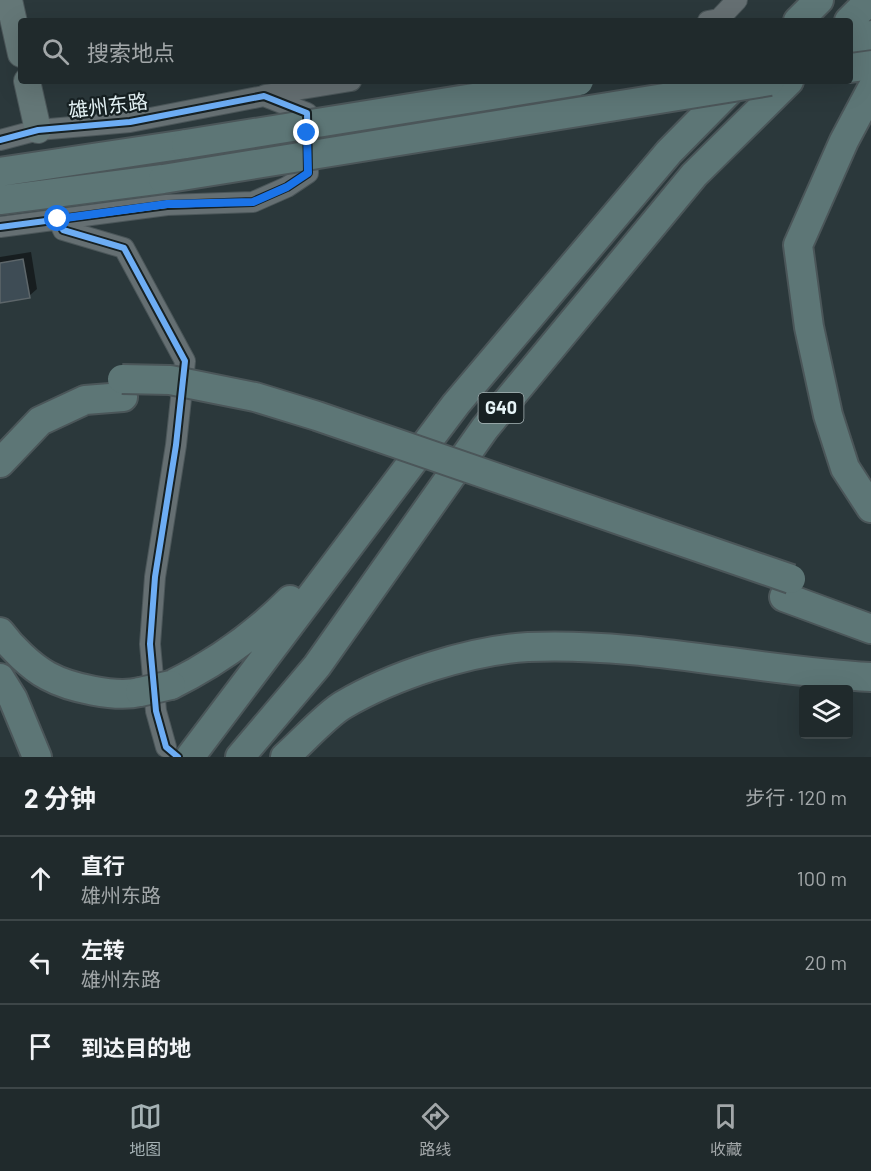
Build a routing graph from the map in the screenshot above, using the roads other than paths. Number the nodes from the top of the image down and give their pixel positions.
1 (9, 0) edge
2 (737, 0) edge
3 (819, 0) edge
4 (870, 0) edge
5 (720, 18) edge
6 (801, 18) edge
7 (852, 18) edge
8 (871, 35) edge
9 (853, 38) edge
10 (18, 40) edge
11 (871, 65) edge
12 (853, 68) edge
13 (28, 84) edge
14 (334, 84) edge
15 (560, 84) edge
16 (736, 84) edge
17 (752, 84) edge
18 (786, 84) edge
19 (871, 90) edge
20 (264, 96) junction
21 (38, 130) junction
22 (0, 141) edge
23 (0, 172) edge
24 (0, 200) edge
25 (58, 219) junction
26 (0, 227) edge
27 (122, 388) junction
28 (0, 436) edge
29 (0, 463) edge
30 (871, 508) edge
31 (362, 528) junction
32 (788, 588) junction
33 (871, 609) edge
34 (871, 629) edge
35 (0, 632) edge
36 (871, 677) edge
37 (0, 678) edge
38 (178, 752) edge
39 (37, 757) edge
40 (240, 757) edge
41 (285, 757) edge

1 - 10 main road
2 - 5 street
3 - 6 highway
4 - 7 highway
8 - 9 highway
11 - 12 highway
13 - 21 main road
14 - 20 street, 雄州东路
15 - 23 highway, bridge
16 - 31 highway, G40
17 - 24 highway, bridge
18 - 40 highway, G40
19 - 30 highway
20 - 21 street, 雄州东路
20 - 25 street
21 - 22 street, 雄州东路
25 - 26 street
25 - 38 street
27 - 28 highway
27 - 29 highway
27 - 32 highway
31 - 35 highway, bridge
31 - 38 highway, G40
32 - 33 highway
32 - 34 highway
36 - 41 highway
37 - 39 highway

